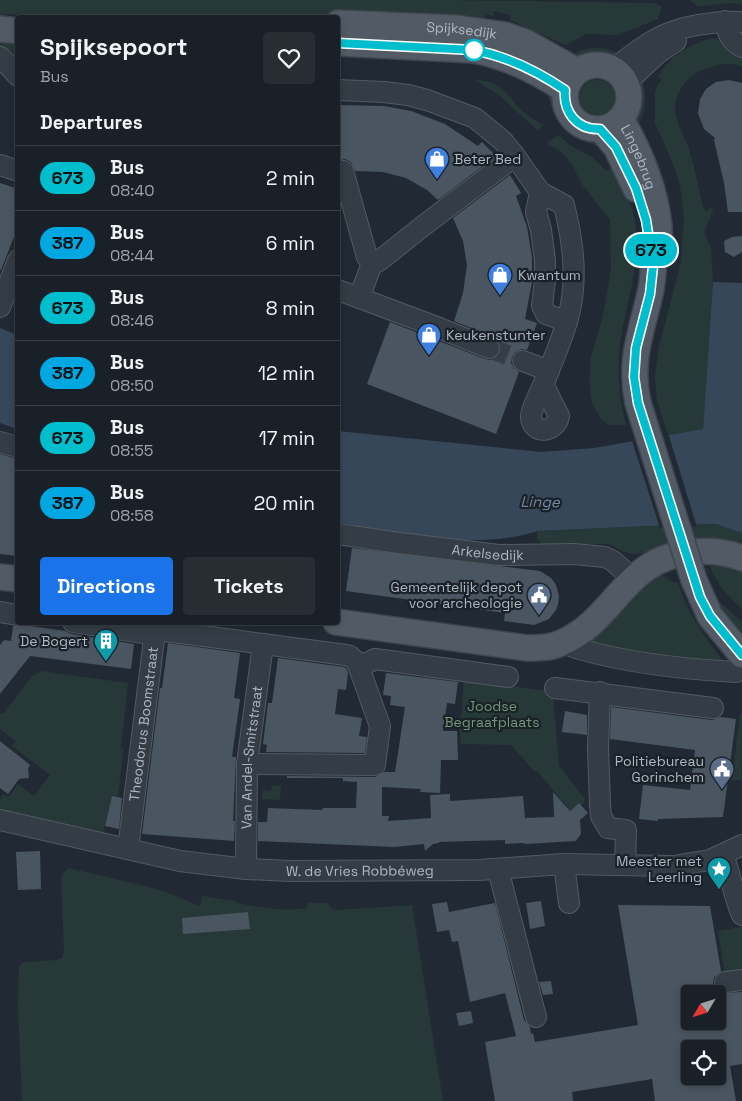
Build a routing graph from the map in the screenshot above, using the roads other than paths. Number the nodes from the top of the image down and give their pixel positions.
1 (0, 18) edge
2 (15, 18) edge
3 (734, 22) edge
4 (340, 23) edge
5 (0, 29) edge
6 (15, 31) edge
7 (340, 43) edge
8 (742, 47) edge
9 (0, 57) edge
10 (15, 73) edge
11 (619, 76) junction
12 (571, 80) junction
13 (340, 90) edge
14 (611, 124) junction
15 (510, 160) dead end
16 (0, 165) edge
17 (15, 170) edge
18 (343, 171) dead end
19 (540, 192) junction
20 (372, 264) junction
21 (15, 268) edge
22 (340, 291) edge
23 (359, 298) junction
24 (0, 307) edge
25 (567, 322) junction
26 (489, 348) tunnel mouth
27 (523, 361) tunnel mouth
28 (0, 442) edge
29 (15, 446) edge
30 (340, 534) edge
31 (742, 558) edge
32 (0, 577) edge
33 (632, 578) junction
34 (15, 579) edge
35 (0, 612) edge
36 (15, 614) edge
37 (340, 623) edge
38 (92, 625) edge
39 (155, 635) junction
40 (561, 643) junction
41 (263, 644) junction
42 (742, 655) edge
43 (360, 667) junction
44 (742, 668) edge
45 (508, 677) dead end
46 (555, 688) dead end
47 (600, 692) junction
48 (713, 708) dead end
49 (247, 764) junction
50 (0, 820) edge
51 (736, 846) edge
52 (128, 848) junction
53 (564, 864) junction
54 (625, 865) junction
55 (246, 869) junction
56 (498, 869) junction
57 (569, 903) dead end
58 (742, 915) edge
59 (536, 1017) dead end

1 - 2 main road
3 - 8 street
3 - 11 street
4 - 12 main road, Spijksedijk
5 - 6 main road
7 - 12 main road, Spijksedijk
9 - 10 street
11 - 12 main road
11 - 14 main road
12 - 14 main road
13 - 19 street
14 - 42 main road, Lingebrug, bridge
15 - 20 street
16 - 17 street
18 - 20 street
19 - 25 street
19 - 25 street
20 - 23 street
21 - 24 street
22 - 23 street
23 - 26 street
25 - 27 street
28 - 29 street
30 - 33 street, Arkelsedijk
31 - 33 main road
32 - 34 main road
33 - 40 main road
35 - 36 street
37 - 40 main road
38 - 39 street
39 - 41 street, Theodorus Boomstraat
39 - 52 street, Theodorus Boomstraat
40 - 44 street
41 - 43 street, Theodorus Boomstraat
41 - 49 street, Van Andel-Smitstraat
43 - 45 street
43 - 49 street
46 - 47 street
47 - 48 street
47 - 54 street
49 - 55 street, Van Andel-Smitstraat
50 - 52 street, W. de Vries Robbéweg
51 - 54 street, W. de Vries Robbéweg
51 - 58 street
52 - 55 street, W. de Vries Robbéweg
53 - 54 street, W. de Vries Robbéweg
53 - 56 street, W. de Vries Robbéweg
53 - 57 street
55 - 56 street, W. de Vries Robbéweg
56 - 59 street

